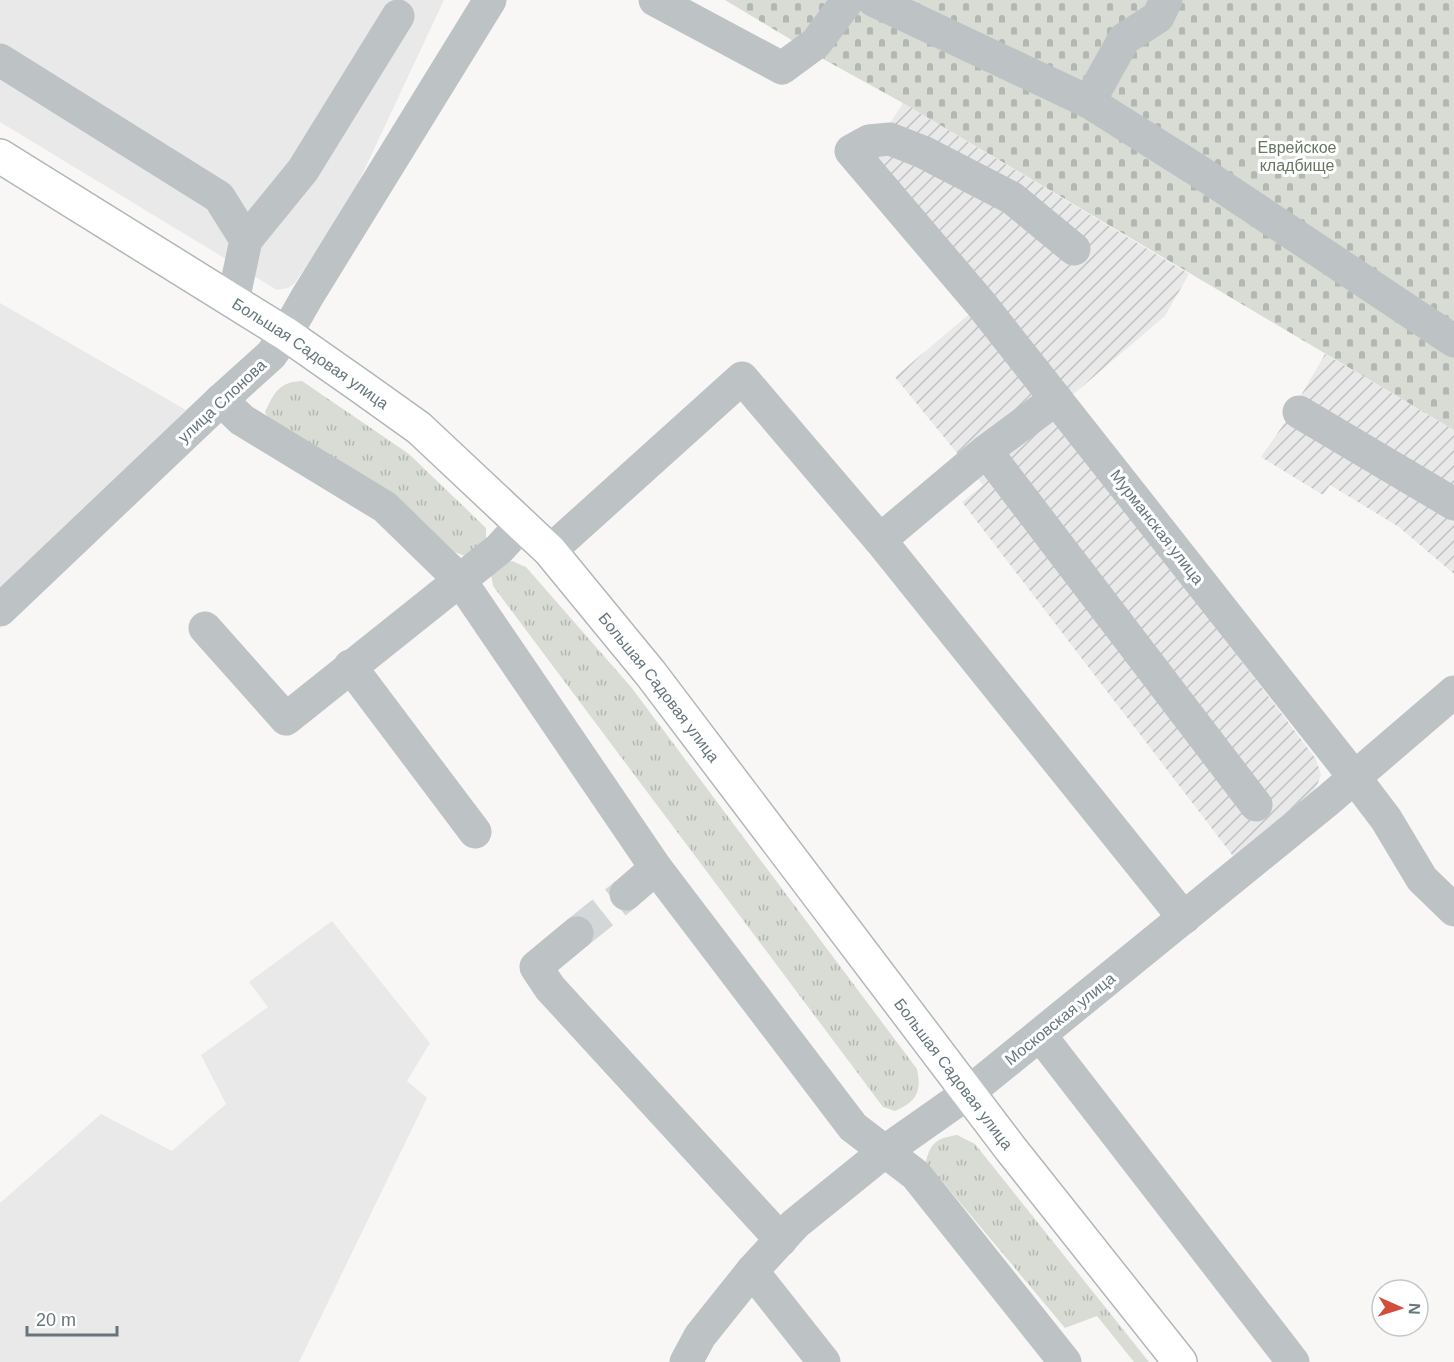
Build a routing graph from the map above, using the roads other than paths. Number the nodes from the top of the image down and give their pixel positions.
1 (490, 0) edge
2 (655, 0) edge
3 (848, 0) edge
4 (873, 0) edge
5 (1166, 0) edge
6 (398, 16) dead end
7 (0, 60) edge
8 (1089, 102) junction
9 (0, 156) edge
10 (246, 240) junction
11 (1074, 249) dead end
12 (233, 301) junction
13 (286, 334) junction
14 (1454, 340) edge
15 (1056, 399) junction
16 (220, 400) junction
17 (1299, 412) dead end
18 (986, 451) junction
19 (1454, 504) edge
20 (522, 524) junction
21 (880, 540) junction
22 (550, 551) junction
23 (460, 580) junction
24 (0, 610) edge
25 (205, 628) dead end
26 (350, 666) junction
27 (1454, 692) edge
28 (1355, 778) junction
29 (1256, 805) dead end
30 (475, 832) dead end
31 (656, 868) junction
32 (626, 894) tunnel mouth
33 (1454, 910) edge
34 (1184, 918) junction
35 (577, 933) tunnel mouth
36 (1040, 1035) junction
37 (968, 1093) junction
38 (884, 1152) junction
39 (781, 1240) junction
40 (752, 1271) junction
41 (686, 1362) edge
42 (824, 1362) edge
43 (1065, 1362) edge
44 (1180, 1362) edge
45 (1293, 1362) edge

1 - 13 street, улица Слонова
2 - 3 street
4 - 8 street
5 - 8 street
6 - 10 street
7 - 10 street
8 - 14 street
9 - 12 main road, Большая Садовая улица
10 - 12 street
11 - 15 street, Мурманская улица
12 - 13 main road, Большая Садовая улица
13 - 16 street, улица Слонова
13 - 20 main road, Большая Садовая улица
15 - 18 street
15 - 28 street, Мурманская улица
16 - 23 street
16 - 24 street, улица Слонова
17 - 19 street
18 - 21 street
18 - 29 street
20 - 22 main road, Большая Садовая улица
20 - 23 street
21 - 22 street
21 - 34 street
22 - 37 main road, Большая Садовая улица
23 - 26 street
23 - 31 street
25 - 26 street
26 - 30 street
27 - 28 street, Московская улица
28 - 33 street, Мурманская улица
28 - 34 street, Московская улица
31 - 32 street
31 - 38 street
34 - 36 street, Московская улица
35 - 39 street
36 - 37 street, Московская улица
36 - 45 street
37 - 38 street, Московская улица
37 - 44 main road, Большая Садовая улица
38 - 39 street, Московская улица
38 - 43 street
39 - 40 street, Московская улица
40 - 41 street, Московская улица
40 - 42 street

